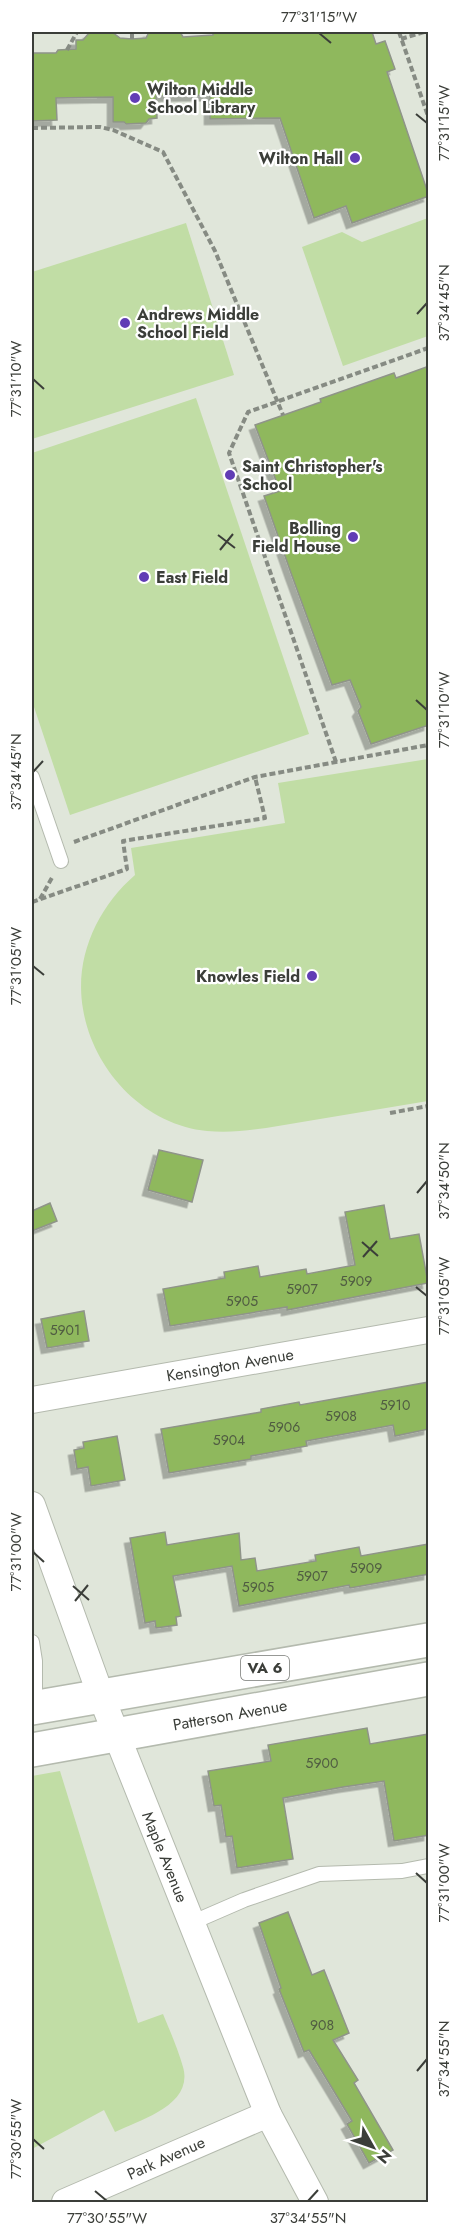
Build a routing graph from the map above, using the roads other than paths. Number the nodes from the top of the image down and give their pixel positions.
1 (32, 777) edge
2 (61, 861) road end
3 (429, 1330) edge
4 (32, 1400) edge
5 (32, 1505) edge
6 (37, 1534) edge
7 (429, 1640) edge
8 (32, 1642) edge
9 (33, 1662) edge
10 (429, 1679) edge
11 (101, 1696) junction
12 (33, 1708) edge
13 (116, 1735) junction
14 (32, 1750) edge
15 (429, 1866) edge
16 (192, 1923) junction
17 (268, 2114) junction
18 (65, 2202) edge
19 (315, 2202) edge

1 - 2 lane
3 - 4 street, Kensington Avenue
5 - 6 street, Maple Avenue
6 - 11 street, Maple Avenue
7 - 11 main road, VA 6
8 - 9 lane
9 - 12 lane
10 - 13 main road, Patterson Avenue / VA 6
11 - 12 main road, VA 6
11 - 13 street, Maple Avenue
13 - 14 main road, Patterson Avenue / VA 6
13 - 16 street, Maple Avenue
15 - 16 lane
16 - 17 street, Maple Avenue
17 - 18 street, Park Avenue
17 - 19 street, Maple Avenue

